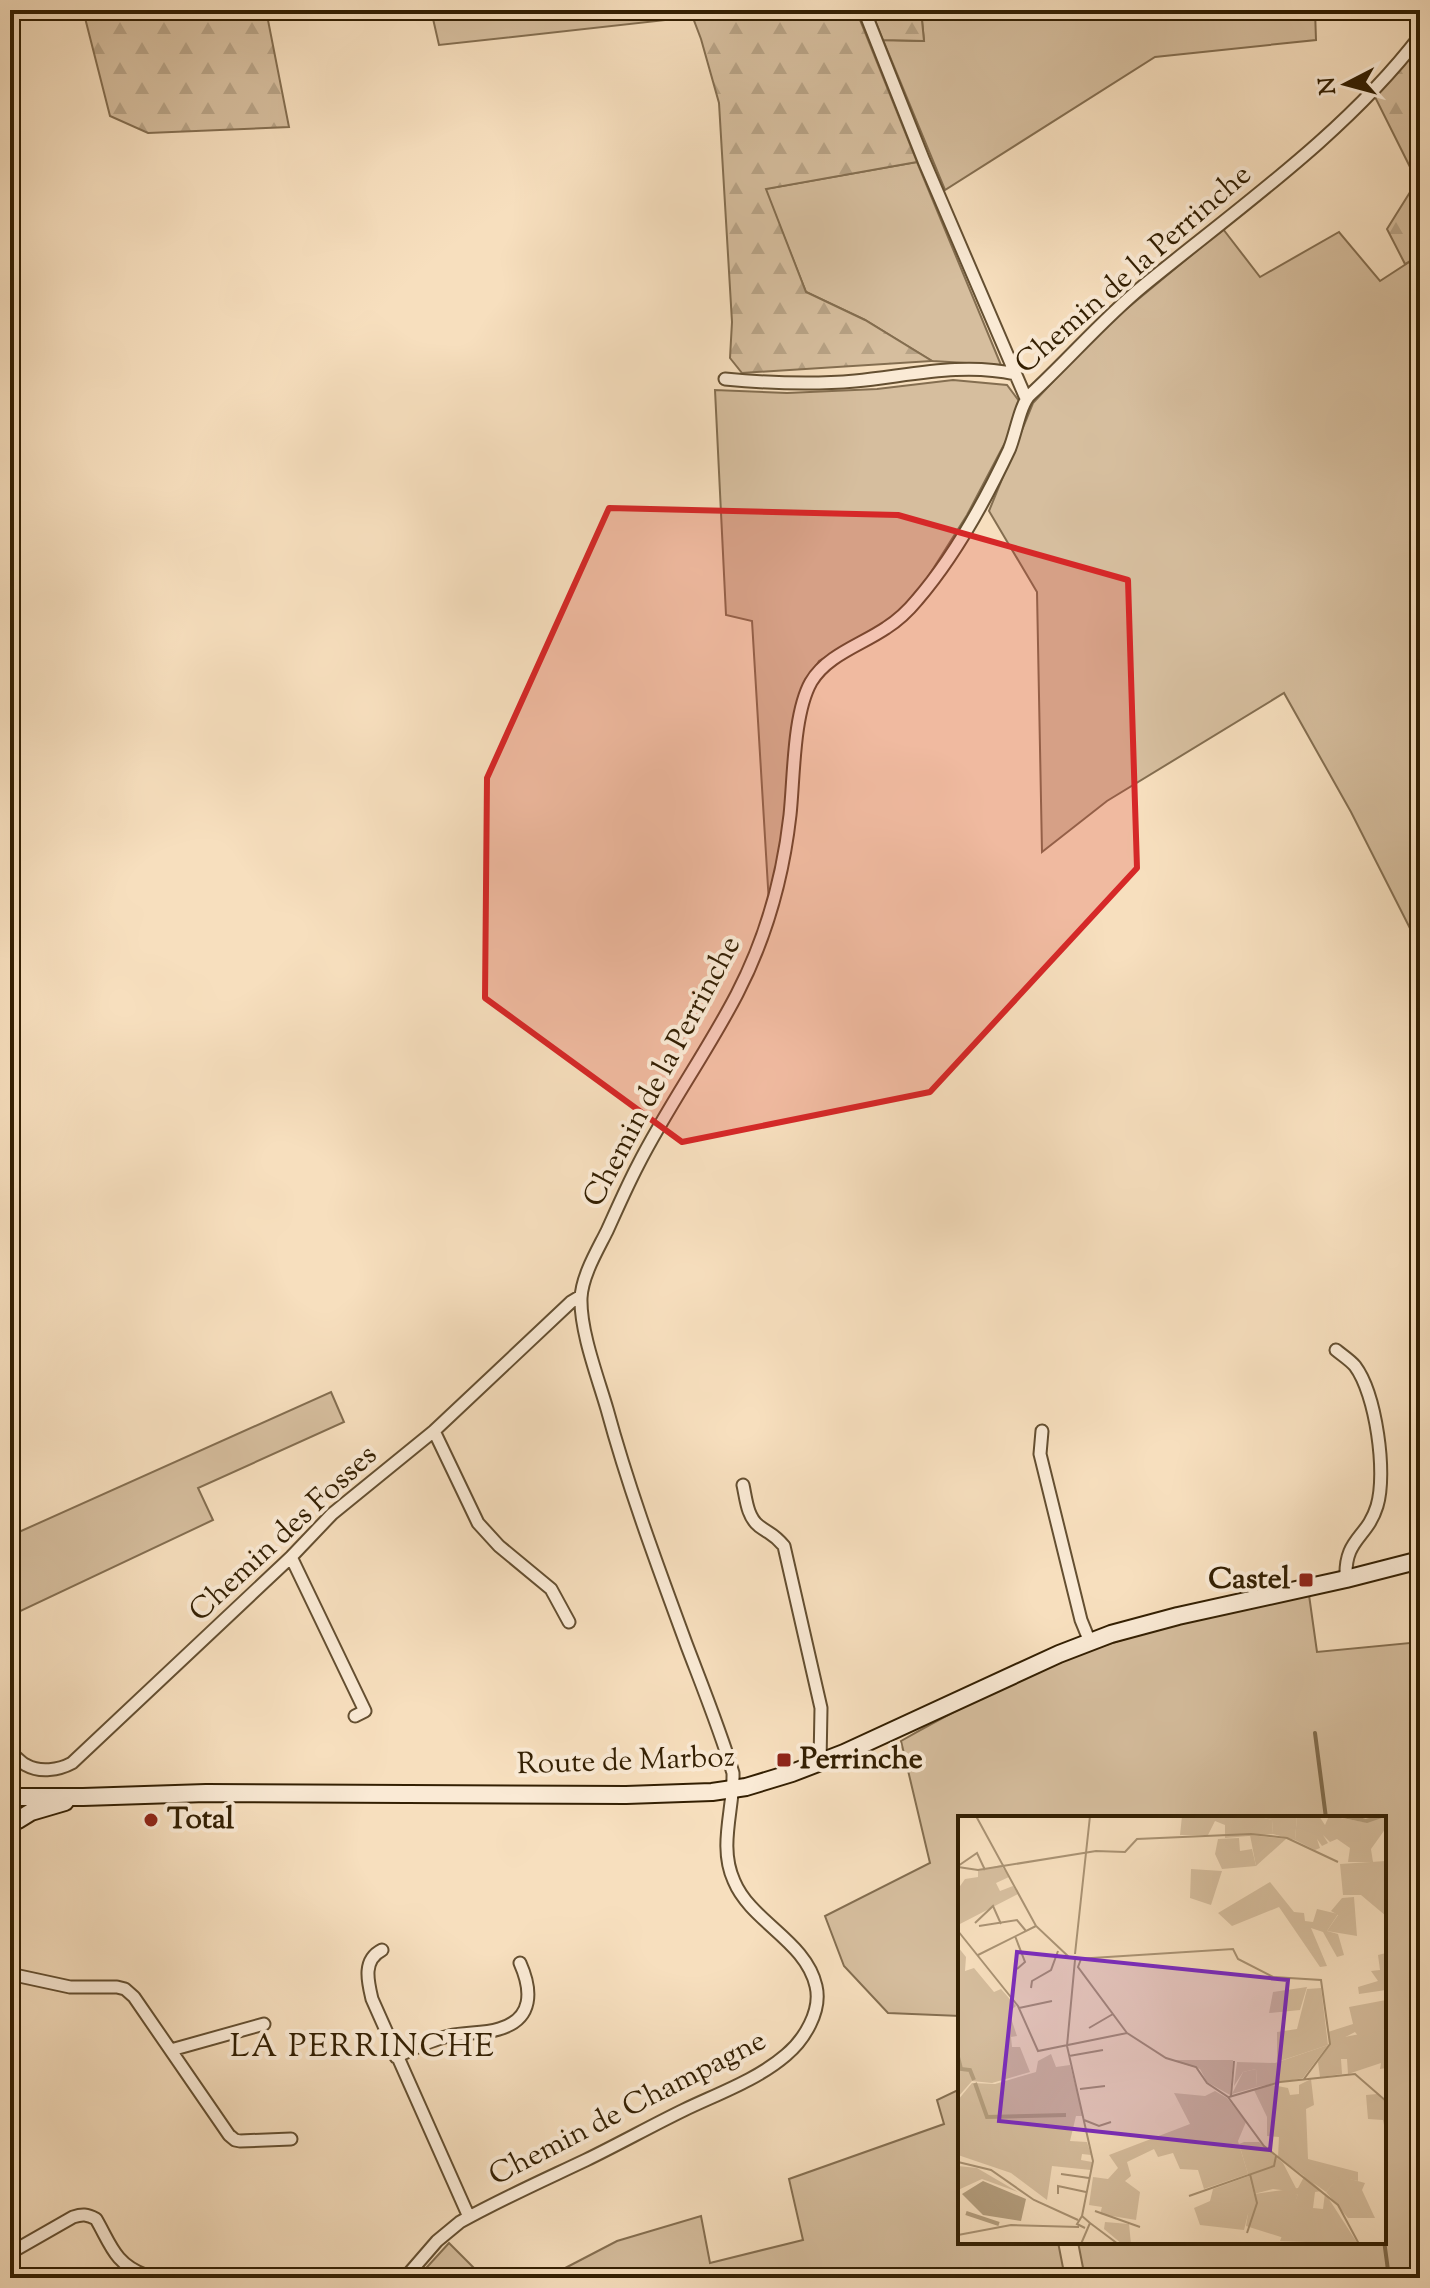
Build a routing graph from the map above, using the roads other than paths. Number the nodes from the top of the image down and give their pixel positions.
1 (864, 10) edge
2 (1420, 36) edge
3 (1015, 374) junction
4 (725, 379) dead end
5 (1025, 396) junction
6 (581, 1296) junction
7 (1336, 1350) dead end
8 (434, 1431) junction
9 (1042, 1431) dead end
10 (743, 1485) dead end
11 (291, 1557) junction
12 (1420, 1560) edge
13 (1346, 1579) junction
14 (569, 1622) dead end
15 (1090, 1642) junction
16 (355, 1716) dead end
17 (10, 1753) edge
18 (820, 1763) junction
19 (733, 1789) junction
20 (12, 1794) edge
21 (83, 1797) junction
22 (14, 1827) edge
23 (382, 1950) dead end
24 (520, 1963) dead end
25 (10, 1974) edge
26 (264, 2024) dead end
27 (171, 2050) junction
28 (396, 2057) junction
29 (291, 2139) dead end
30 (469, 2217) junction
31 (10, 2253) edge
32 (145, 2275) dead end
33 (405, 2278) edge

1 - 3 street
2 - 5 street, Chemin de la Perrinche
3 - 4 street
3 - 5 street
5 - 6 street, Chemin de la Perrinche
6 - 8 street, Chemin des Fosses
6 - 19 street, Chemin de la Perrinche
7 - 13 street
8 - 11 street, Chemin des Fosses
8 - 14 street
9 - 15 street
10 - 18 street
11 - 16 street
11 - 17 street, Chemin des Fosses
12 - 13 main road, Route de Marboz
13 - 15 main road, Route de Marboz
15 - 18 main road, Route de Marboz
18 - 19 main road, Route de Marboz
19 - 21 main road, Route de Marboz
19 - 30 street, Chemin de Champagne
20 - 21 main road, Route de Marboz
20 - 22 main road
21 - 22 main road, Route de Marboz
23 - 28 street
24 - 28 street
25 - 27 street
26 - 27 street
27 - 29 street
28 - 30 street
30 - 33 street, Chemin de Champagne
31 - 32 street

